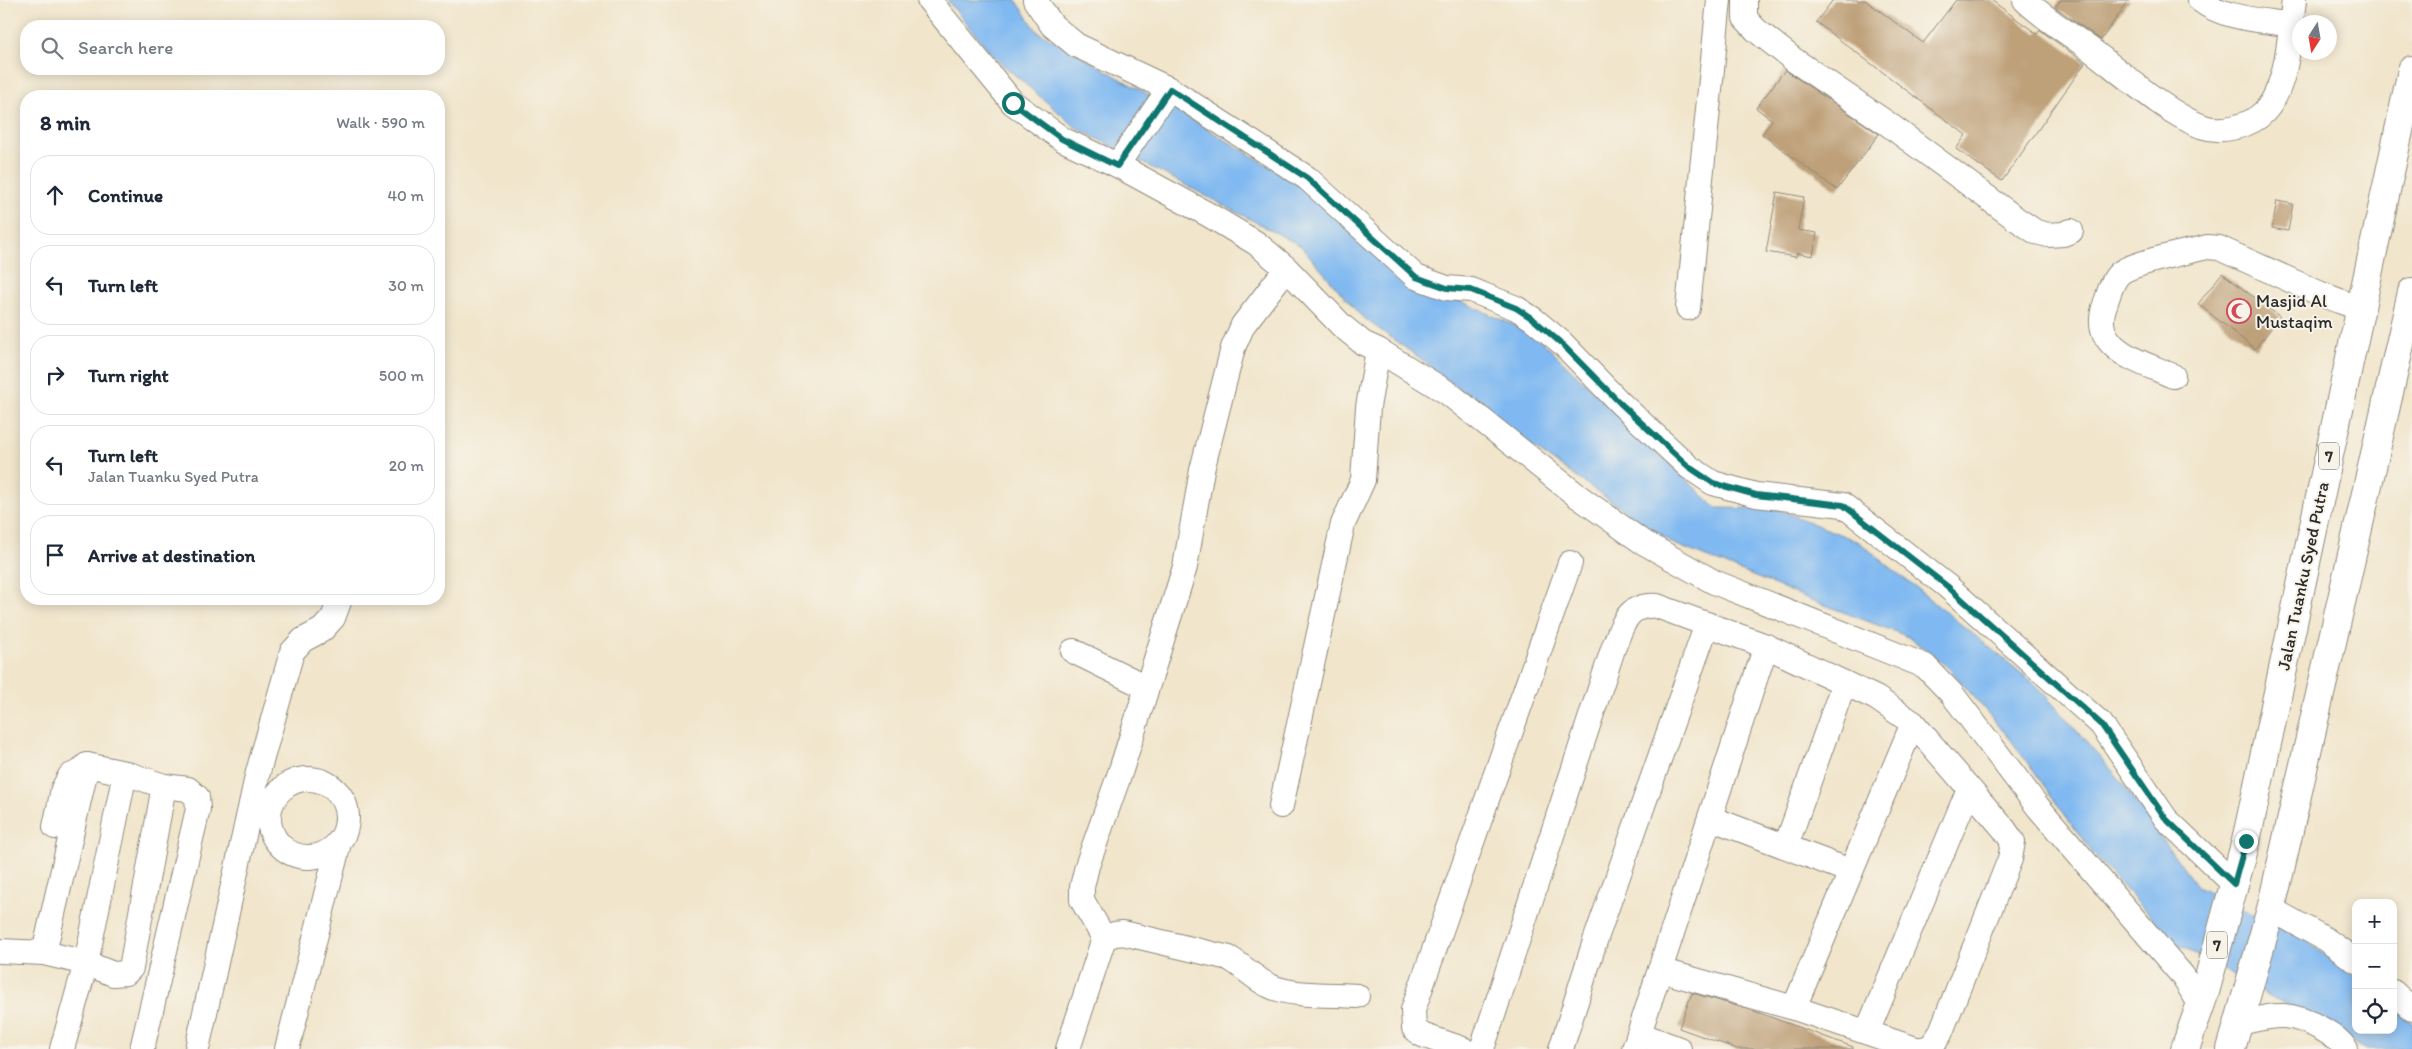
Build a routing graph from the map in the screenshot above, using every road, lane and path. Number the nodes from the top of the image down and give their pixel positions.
1 (929, 0) edge
2 (1035, 0) edge
3 (1719, 0) edge
4 (1745, 0) edge
5 (2025, 0) edge
6 (2200, 0) edge
7 (2294, 0) edge
8 (2291, 25) junction
9 (2412, 70) edge
10 (1166, 94) junction
11 (1121, 160) junction
12 (2070, 231) dead end
13 (1286, 269) junction
14 (2412, 292) edge
15 (1688, 308) dead end
16 (2361, 309) junction
17 (1378, 350) junction
18 (2173, 376) dead end
19 (1570, 563) dead end
20 (338, 605) edge
21 (1707, 624) junction
22 (1766, 646) junction
23 (1074, 651) dead end
24 (1844, 683) junction
25 (1146, 687) junction
26 (1913, 722) junction
27 (87, 765) junction
28 (125, 773) junction
29 (164, 786) junction
30 (1968, 789) junction
31 (1281, 806) dead end
32 (1710, 818) junction
33 (55, 827) dead end
34 (272, 834) junction
35 (339, 843) junction
36 (1786, 846) junction
37 (241, 851) junction
38 (1850, 871) junction
39 (2232, 892) junction
40 (2270, 914) junction
41 (1104, 938) junction
42 (0, 951) edge
43 (44, 953) junction
44 (2352, 958) edge
45 (86, 963) junction
46 (1660, 970) junction
47 (1357, 996) dead end
48 (2397, 996) edge
49 (2203, 998) junction
50 (1794, 1008) junction
51 (2412, 1009) edge
52 (2241, 1015) junction
53 (1879, 1041) edge
54 (1636, 1042) edge
55 (62, 1049) edge
56 (142, 1049) edge
57 (197, 1049) edge
58 (287, 1049) edge
59 (1068, 1049) edge
60 (1463, 1049) edge
61 (1482, 1049) edge
62 (1561, 1049) edge
63 (1679, 1049) edge
64 (1916, 1049) edge
65 (1922, 1049) edge
66 (2185, 1049) edge
67 (2231, 1049) edge
68 (2346, 1049) edge

1 - 11 street
2 - 10 street
3 - 15 street
4 - 12 street
5 - 8 street
6 - 8 street
7 - 8 street
9 - 16 main road, Jalan Tuanku Syed Putra / 7
10 - 11 street
10 - 39 street
11 - 13 street
13 - 17 street
13 - 25 street
14 - 40 main road
16 - 18 street
16 - 39 main road, Jalan Tuanku Syed Putra / 7
17 - 31 street
17 - 49 street
19 - 60 street
20 - 37 street
21 - 22 street
21 - 61 street
21 - 62 street
22 - 24 street
22 - 32 street
23 - 25 street
24 - 26 street
24 - 36 street
25 - 41 street
26 - 30 street
26 - 38 street
27 - 28 street
27 - 33 street
27 - 43 street
28 - 29 street
28 - 45 street
29 - 45 street
29 - 56 street
30 - 53 street
30 - 65 street
32 - 36 street
32 - 46 street
34 - 35 street
34 - 35 street
34 - 37 street
35 - 58 street
36 - 38 street
37 - 57 street
38 - 50 street
39 - 49 main road, Jalan Tuanku Syed Putra / 7
40 - 44 street
40 - 52 main road
41 - 47 street
41 - 59 street
42 - 43 street
43 - 45 street
45 - 55 street
46 - 50 street
46 - 54 street
48 - 51 street
49 - 66 main road, Jalan Tuanku Syed Putra / 7
50 - 53 street
52 - 67 main road
52 - 68 street
53 - 64 street
54 - 63 street

